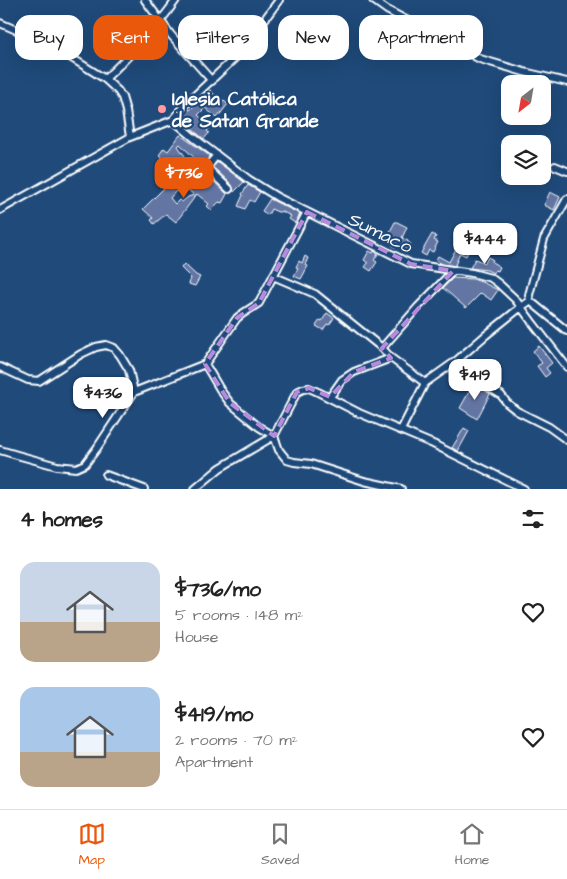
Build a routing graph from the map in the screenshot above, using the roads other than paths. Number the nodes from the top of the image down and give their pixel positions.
1 (145, 0) edge
2 (176, 0) edge
3 (279, 0) edge
4 (373, 0) edge
5 (156, 15) edge
6 (166, 15) edge
7 (0, 23) edge
8 (168, 31) edge
9 (125, 60) edge
10 (105, 79) junction
11 (212, 81) junction
12 (567, 82) edge
13 (173, 120) junction
14 (130, 137) junction
15 (217, 155) junction
16 (555, 166) dead end
17 (567, 171) edge
18 (229, 189) dead end
19 (567, 199) edge
20 (1, 208) edge
21 (307, 212) junction
22 (453, 271) junction
23 (273, 276) junction
24 (530, 301) junction
25 (521, 307) junction
26 (567, 331) edge
27 (382, 348) junction
28 (392, 358) junction
29 (456, 361) junction
30 (205, 364) junction
31 (567, 366) edge
32 (0, 367) edge
33 (425, 383) junction
34 (134, 392) junction
35 (330, 397) junction
36 (401, 430) junction
37 (274, 436) junction
38 (567, 440) edge
39 (0, 450) edge
40 (106, 476) dead end
41 (144, 489) edge
42 (195, 489) edge
43 (401, 489) edge
44 (524, 489) edge

1 - 5 street
2 - 6 street
3 - 11 street
4 - 12 street
7 - 10 street
8 - 11 street
9 - 10 street
10 - 14 street
11 - 13 street
13 - 14 street
13 - 15 street, Sumaco
14 - 20 street
15 - 18 street
15 - 21 street, Sumaco
16 - 17 street
19 - 24 street
21 - 22 street, Sumaco
21 - 23 street
22 - 25 street, Sumaco
22 - 27 street
23 - 27 street
23 - 30 street
24 - 25 street
24 - 26 street
25 - 29 street
25 - 31 street, Sumaco
27 - 28 street
28 - 33 street
28 - 35 street
29 - 33 street
29 - 38 street
30 - 34 street
30 - 37 street
32 - 34 street
33 - 36 street
34 - 39 street
35 - 36 street
35 - 37 street
36 - 44 street
37 - 42 street
37 - 43 street
40 - 41 street

